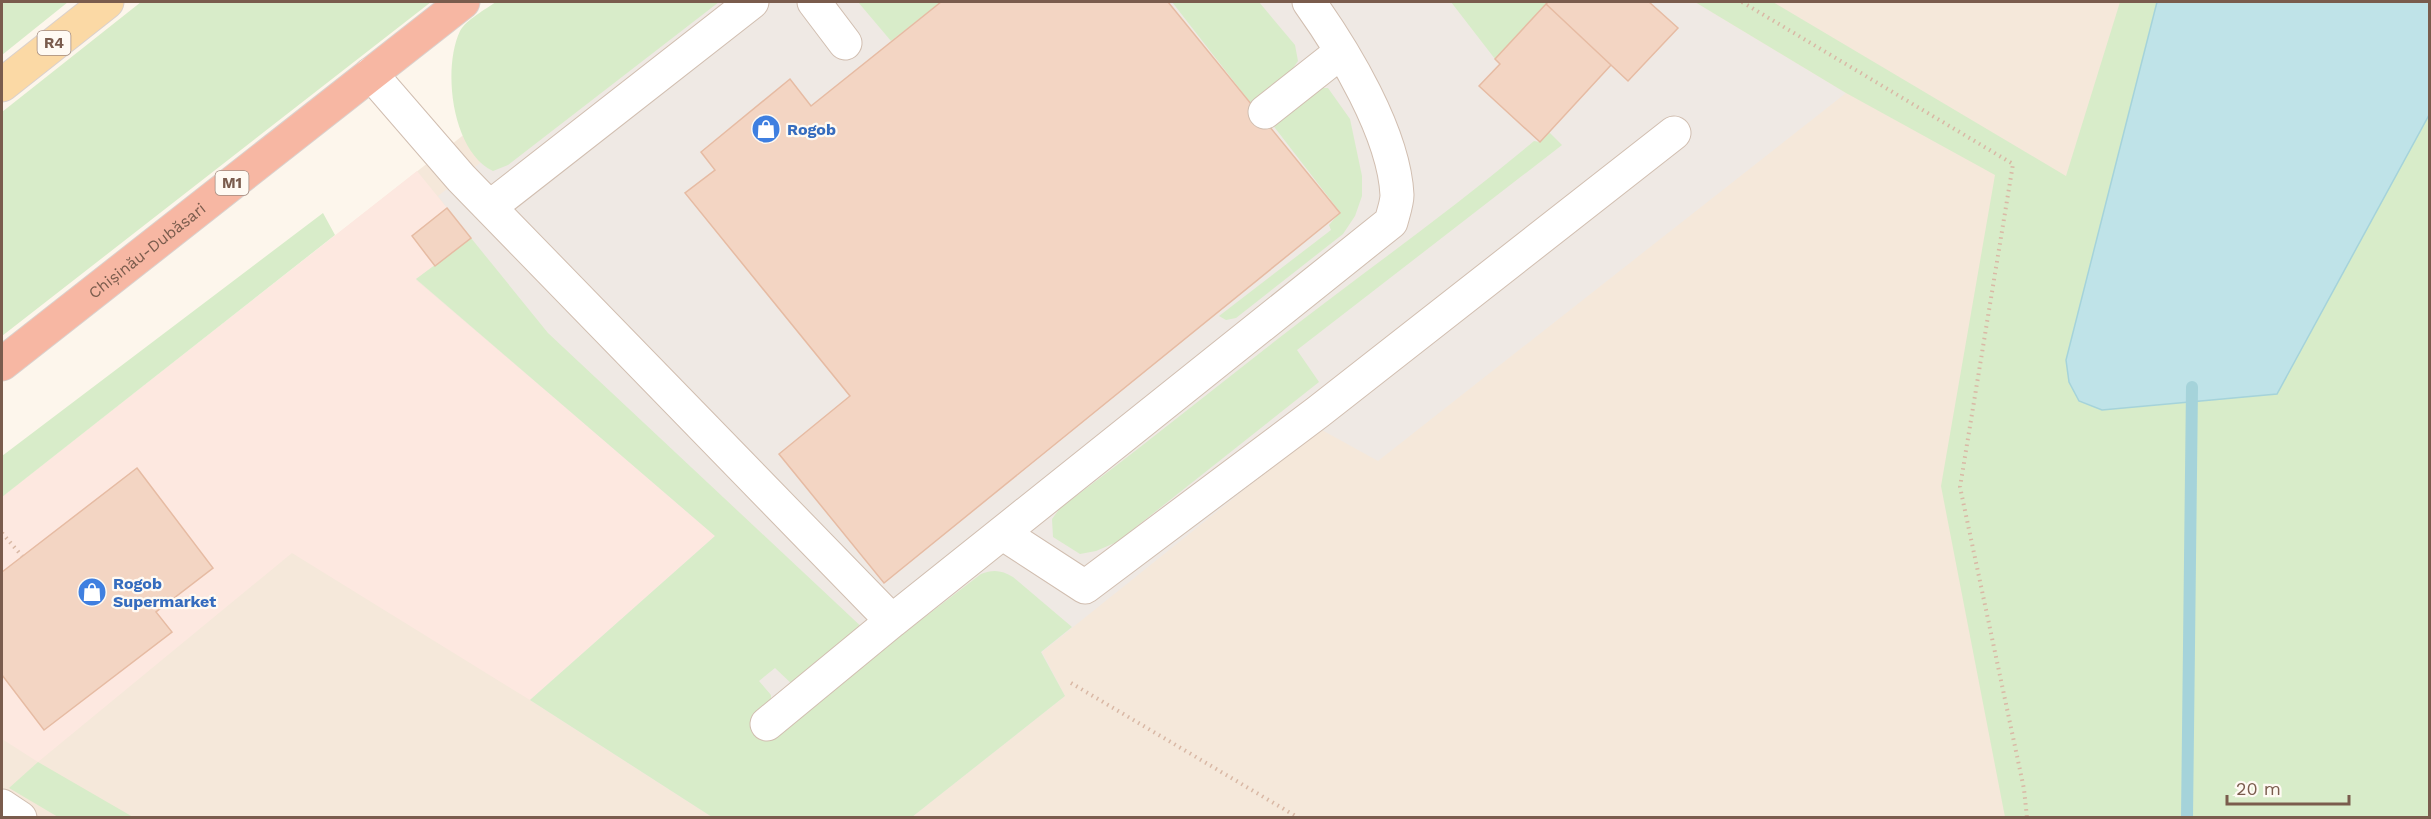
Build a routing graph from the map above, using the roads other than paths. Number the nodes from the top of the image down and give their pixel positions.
1 (107, 2) edge
2 (463, 2) edge
3 (752, 2) edge
4 (814, 2) edge
5 (1309, 2) edge
6 (845, 43) dead end
7 (1341, 52) junction
8 (371, 74) junction
9 (2, 85) edge
10 (1264, 111) dead end
11 (1674, 134) dead end
12 (490, 207) junction
13 (2, 364) edge
14 (1002, 533) junction
15 (892, 621) junction
16 (767, 724) dead end
17 (2, 806) edge
18 (20, 818) edge

1 - 9 main road, R4
2 - 8 highway, Chișinău-Dubăsari / M1
3 - 12 street
4 - 6 street
5 - 7 street
7 - 10 street
7 - 14 street
8 - 12 street
8 - 13 highway, Chișinău-Dubăsari / M1
11 - 14 street
12 - 15 street
14 - 15 street
15 - 16 street
17 - 18 street

